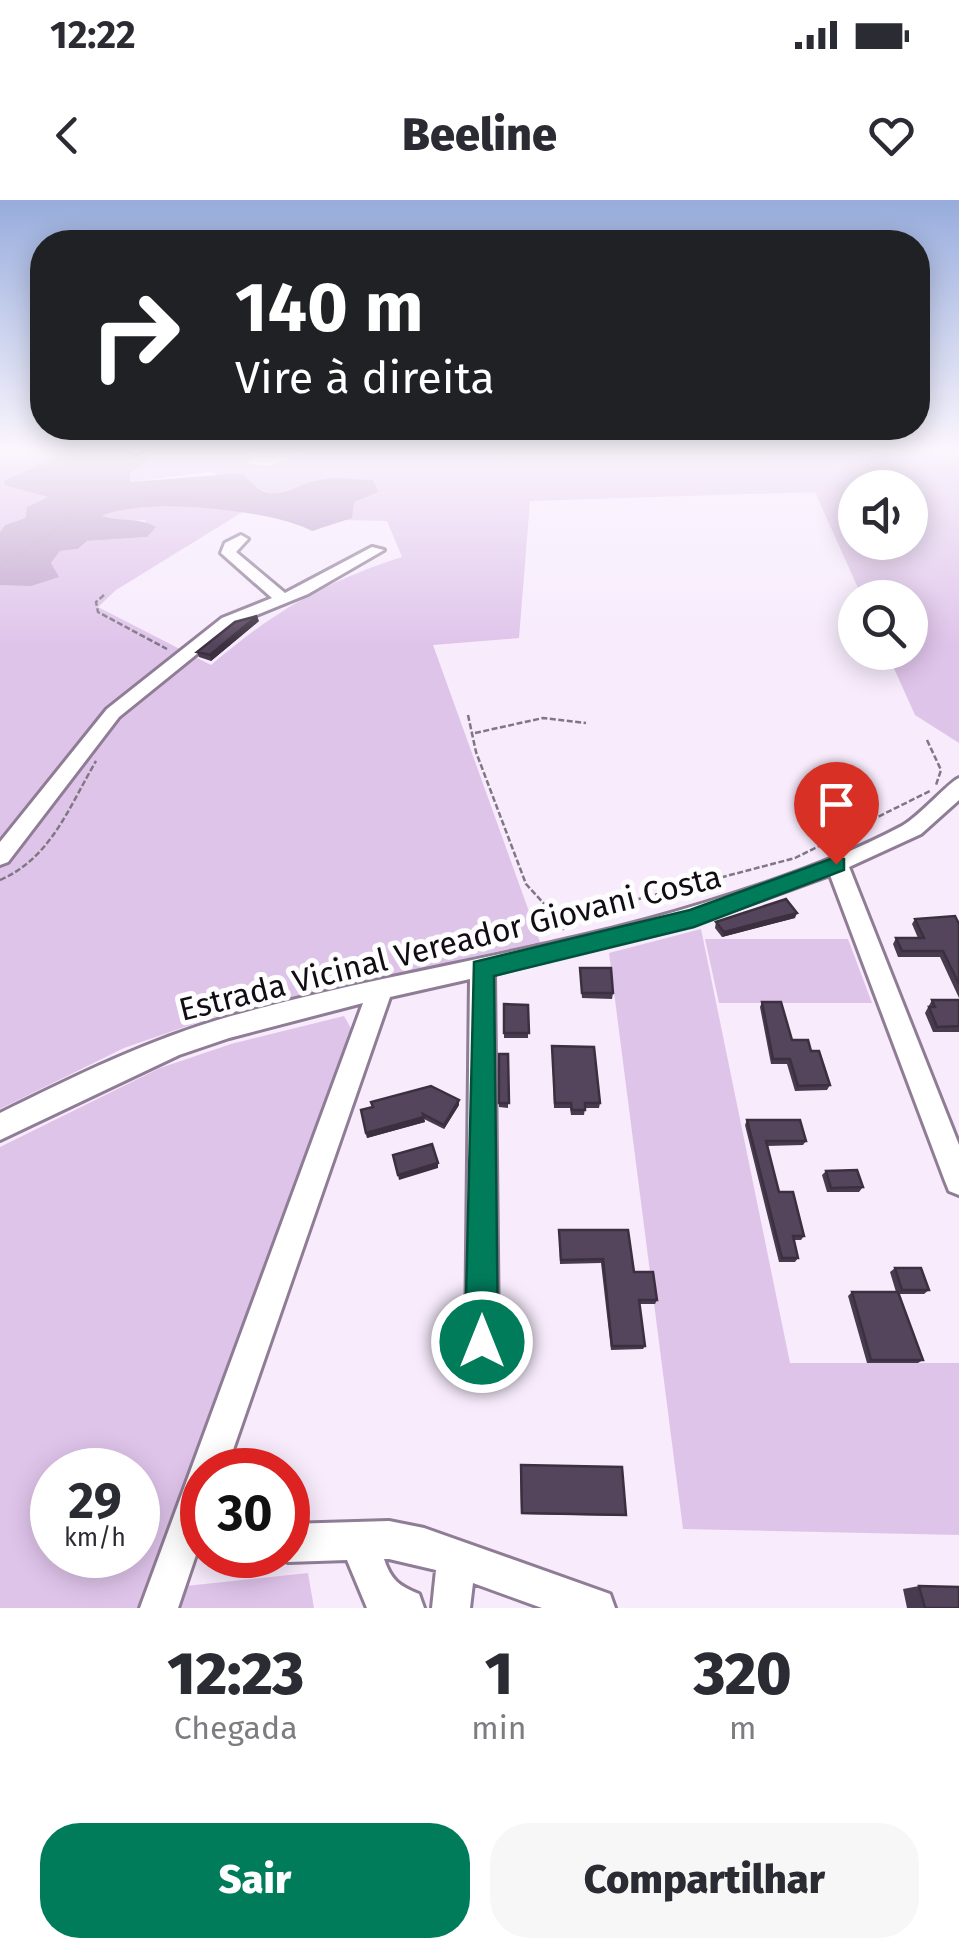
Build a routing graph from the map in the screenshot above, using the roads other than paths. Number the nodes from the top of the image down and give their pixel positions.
1 (241, 539) dead end
2 (377, 550) dead end
3 (284, 598) junction
4 (959, 785) edge
5 (0, 857) edge
6 (836, 864) junction
7 (482, 969) junction
8 (379, 992) junction
9 (0, 1127) edge
10 (959, 1181) edge
11 (482, 1342) dead end
12 (216, 1448) edge
13 (360, 1540) junction
14 (310, 1542) edge
15 (456, 1558) junction
16 (180, 1570) edge
17 (160, 1608) edge
18 (406, 1608) edge
19 (451, 1608) edge
20 (596, 1608) edge

1 - 3 street
2 - 3 street
3 - 5 street
4 - 6 street, Estrada Vicinal Vereador Giovani Costa
6 - 7 street, Estrada Vicinal Vereador Giovani Costa
6 - 10 street
7 - 8 street, Estrada Vicinal Vereador Giovani Costa
7 - 11 street
8 - 9 street, Estrada Vicinal Vereador Giovani Costa
8 - 12 street
13 - 14 street
13 - 15 street
13 - 18 street
15 - 19 street
15 - 20 street
16 - 17 street

